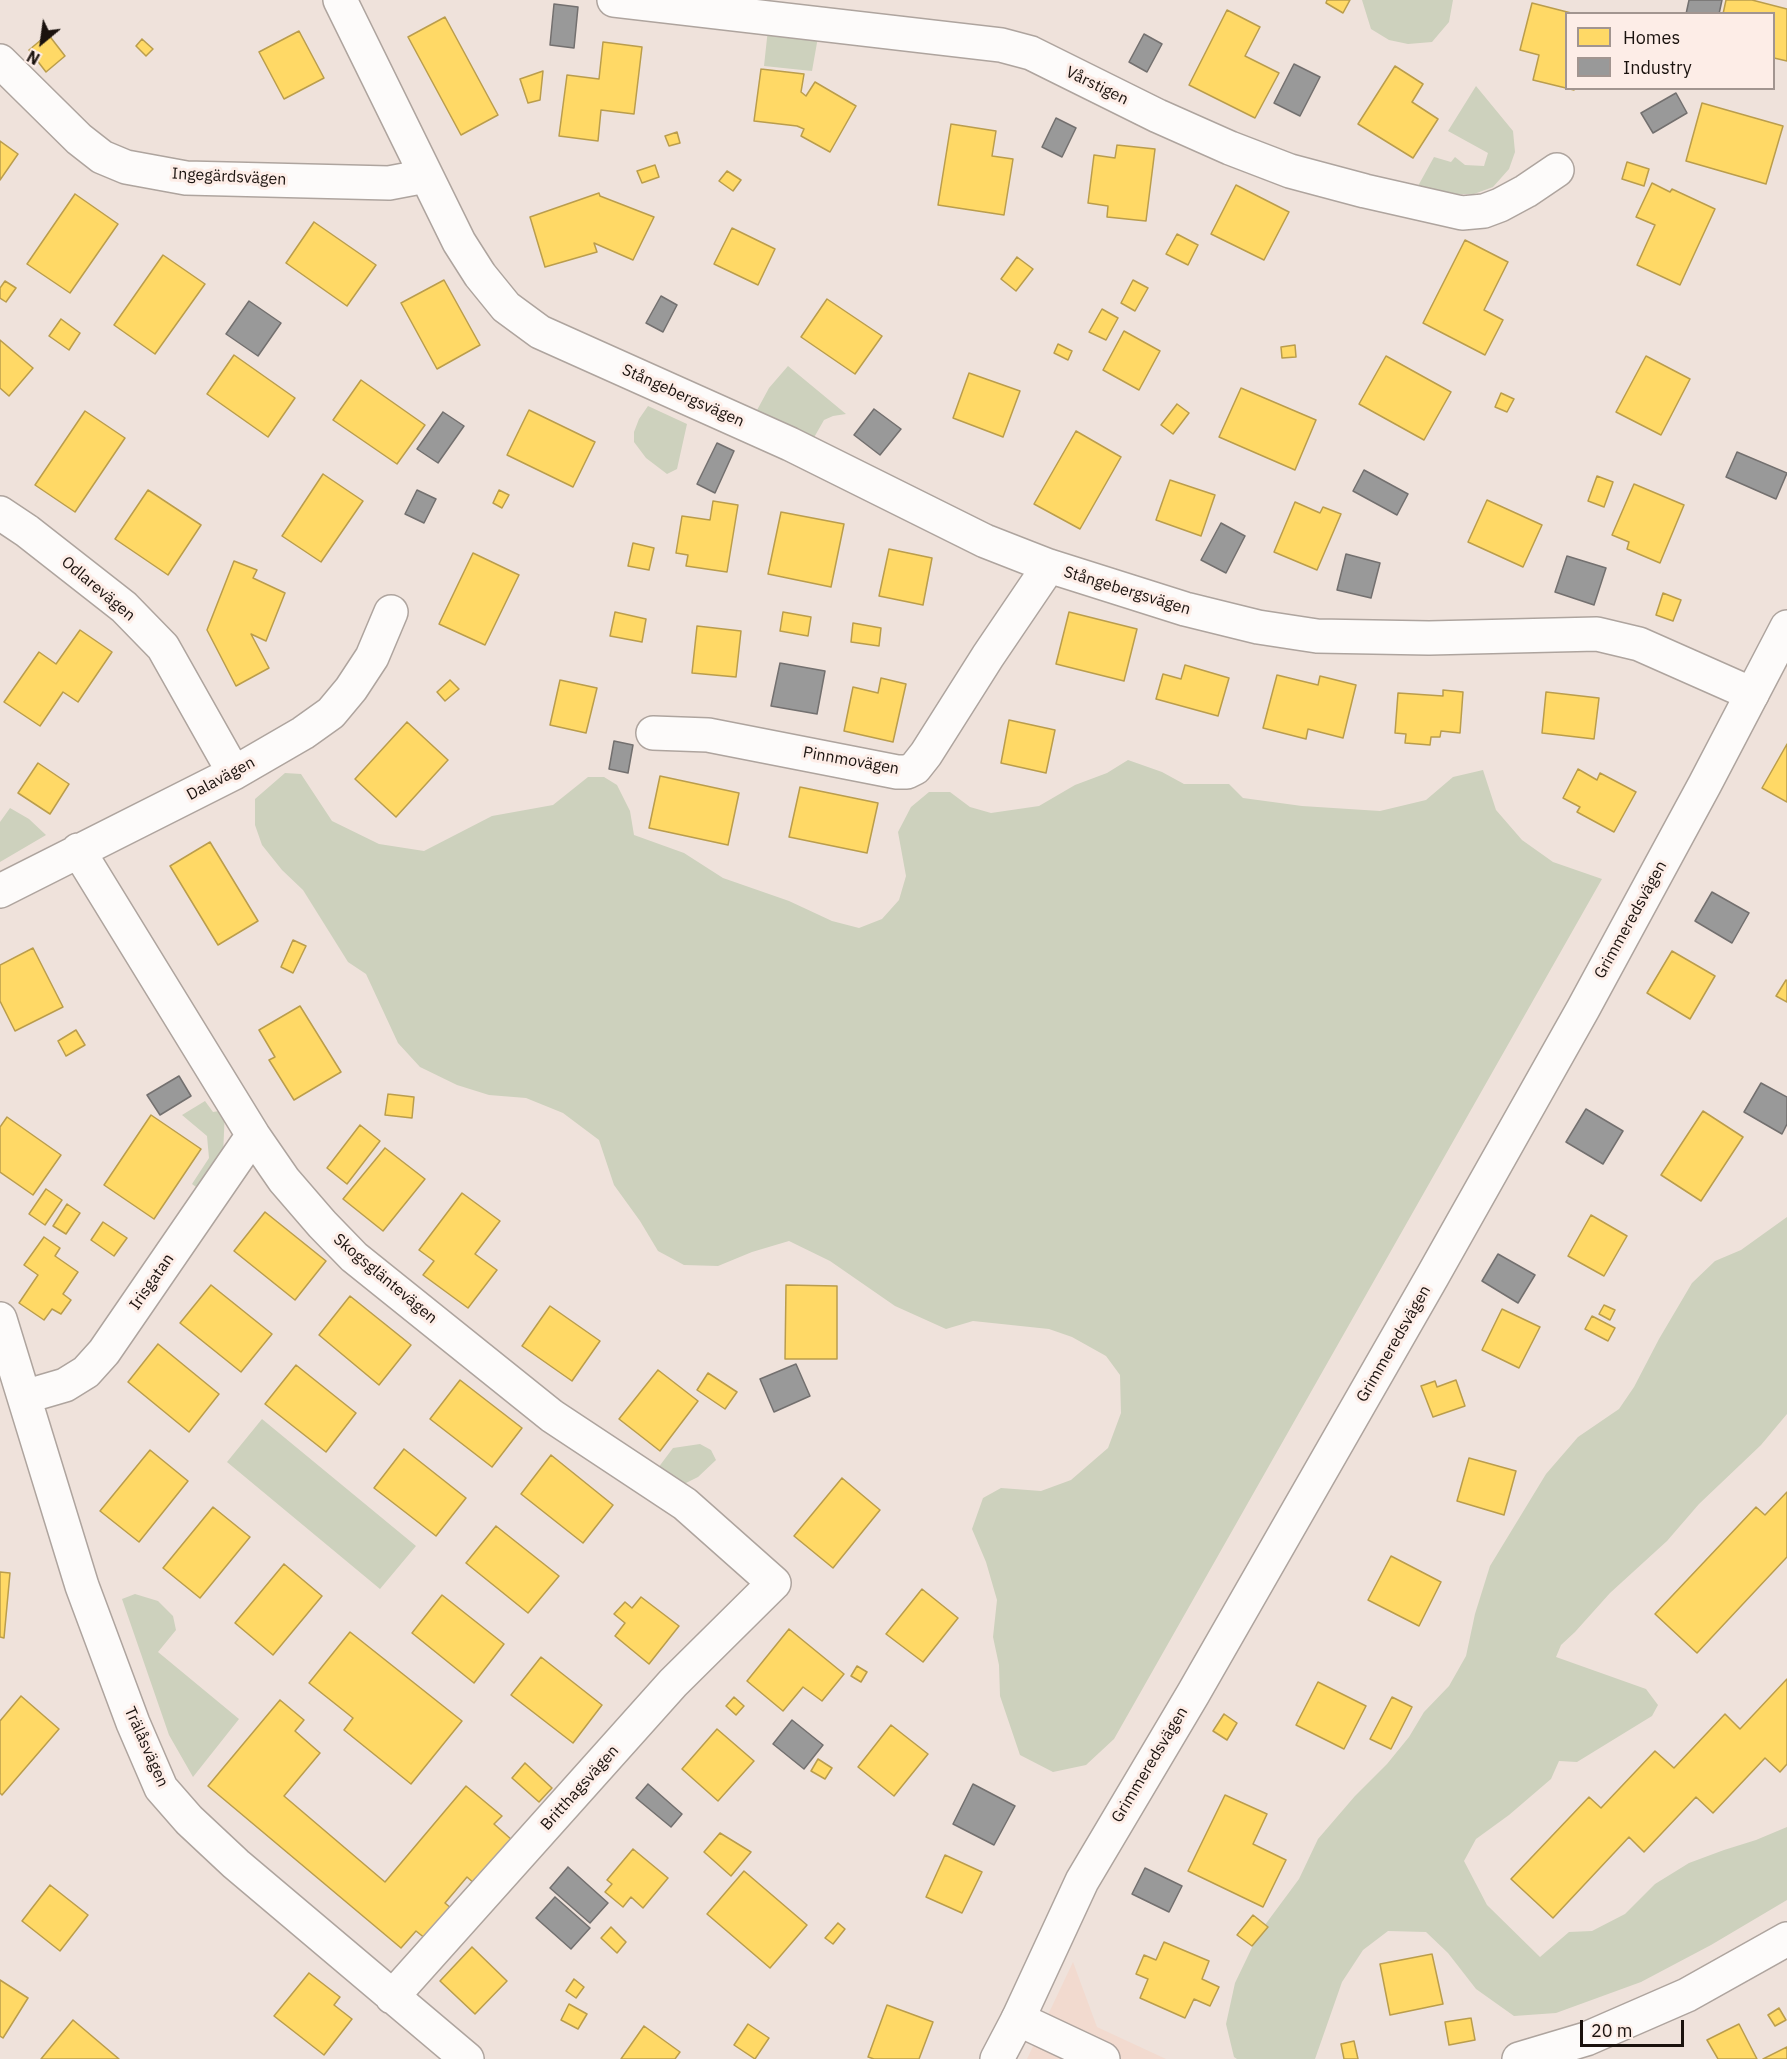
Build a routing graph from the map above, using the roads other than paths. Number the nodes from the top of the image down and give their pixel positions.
1 (340, 0) edge
2 (614, 0) edge
3 (0, 61) edge
4 (1557, 170) dead end
5 (426, 176) junction
6 (0, 513) edge
7 (1049, 566) junction
8 (391, 612) dead end
9 (1787, 627) edge
10 (1752, 694) junction
11 (653, 733) dead end
12 (234, 773) junction
13 (78, 850) junction
14 (0, 891) edge
15 (253, 1135) junction
16 (0, 1319) edge
17 (24, 1397) junction
18 (774, 1583) joint
19 (1787, 1939) edge
20 (392, 1997) junction
21 (1018, 2019) junction
22 (467, 2059) edge
23 (998, 2059) edge
24 (1103, 2059) edge
25 (1519, 2059) edge

1 - 5 street
2 - 4 street, Vårstigen
3 - 5 street, Ingegärdsvägen
5 - 7 street, Stångebergsvägen
6 - 12 street, Odlarevägen
7 - 10 street, Stångebergsvägen
7 - 11 street, Pinnmovägen
8 - 12 street, Dalavägen
9 - 10 street, Grimmeredsvägen
10 - 21 street, Grimmeredsvägen
12 - 13 street, Dalavägen
13 - 14 street, Dalavägen
13 - 15 street, Skogsgläntevägen
15 - 17 street, Irisgatan
15 - 18 street, Skogsgläntevägen
16 - 17 street, Trälåsvägen
17 - 20 street, Trälåsvägen
18 - 20 street, Britthagsvägen
19 - 25 street
20 - 22 street, Trälåsvägen
21 - 23 street, Grimmeredsvägen
21 - 24 street

